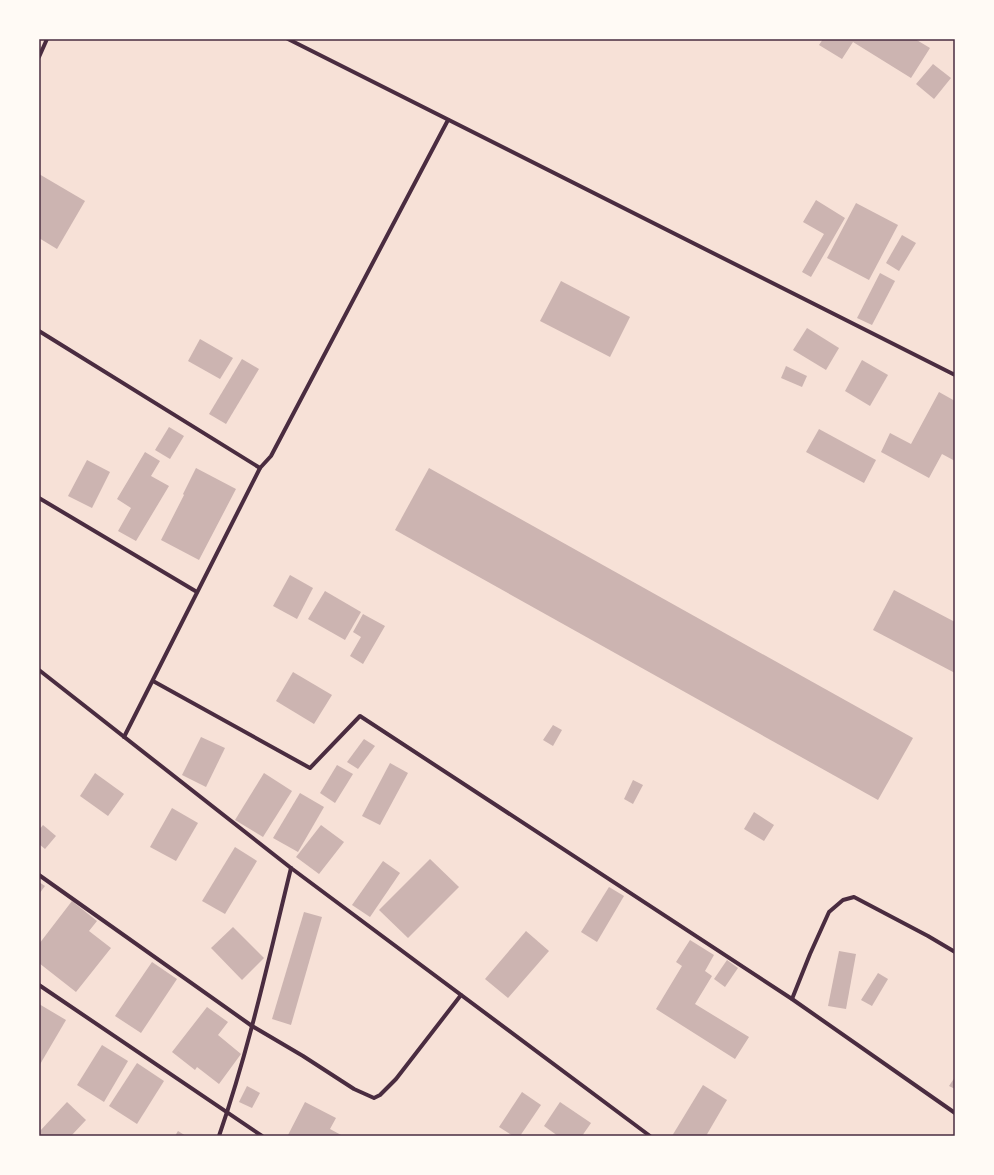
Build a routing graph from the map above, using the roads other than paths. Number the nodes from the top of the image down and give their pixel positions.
1 (47, 39) edge
2 (288, 39) edge
3 (39, 57) edge
4 (448, 120) junction
5 (39, 332) edge
6 (955, 375) edge
7 (260, 468) junction
8 (39, 498) edge
9 (197, 592) junction
10 (39, 670) edge
11 (153, 681) junction
12 (124, 737) junction
13 (291, 868) junction
14 (39, 874) edge
15 (955, 952) edge
16 (39, 985) edge
17 (461, 995) junction
18 (792, 999) junction
19 (252, 1026) junction
20 (227, 1112) junction
21 (955, 1113) edge
22 (219, 1136) edge
23 (262, 1136) edge
24 (650, 1136) edge

1 - 3 street
2 - 4 street
4 - 6 street
4 - 7 street
5 - 7 street
7 - 9 street
8 - 9 street
9 - 11 street
10 - 12 street
11 - 12 street
11 - 18 street
12 - 13 street
13 - 17 street
13 - 19 street
14 - 19 street
15 - 18 street
16 - 20 street
17 - 19 street
17 - 24 street
18 - 21 street
19 - 20 street
20 - 22 street
20 - 23 street

